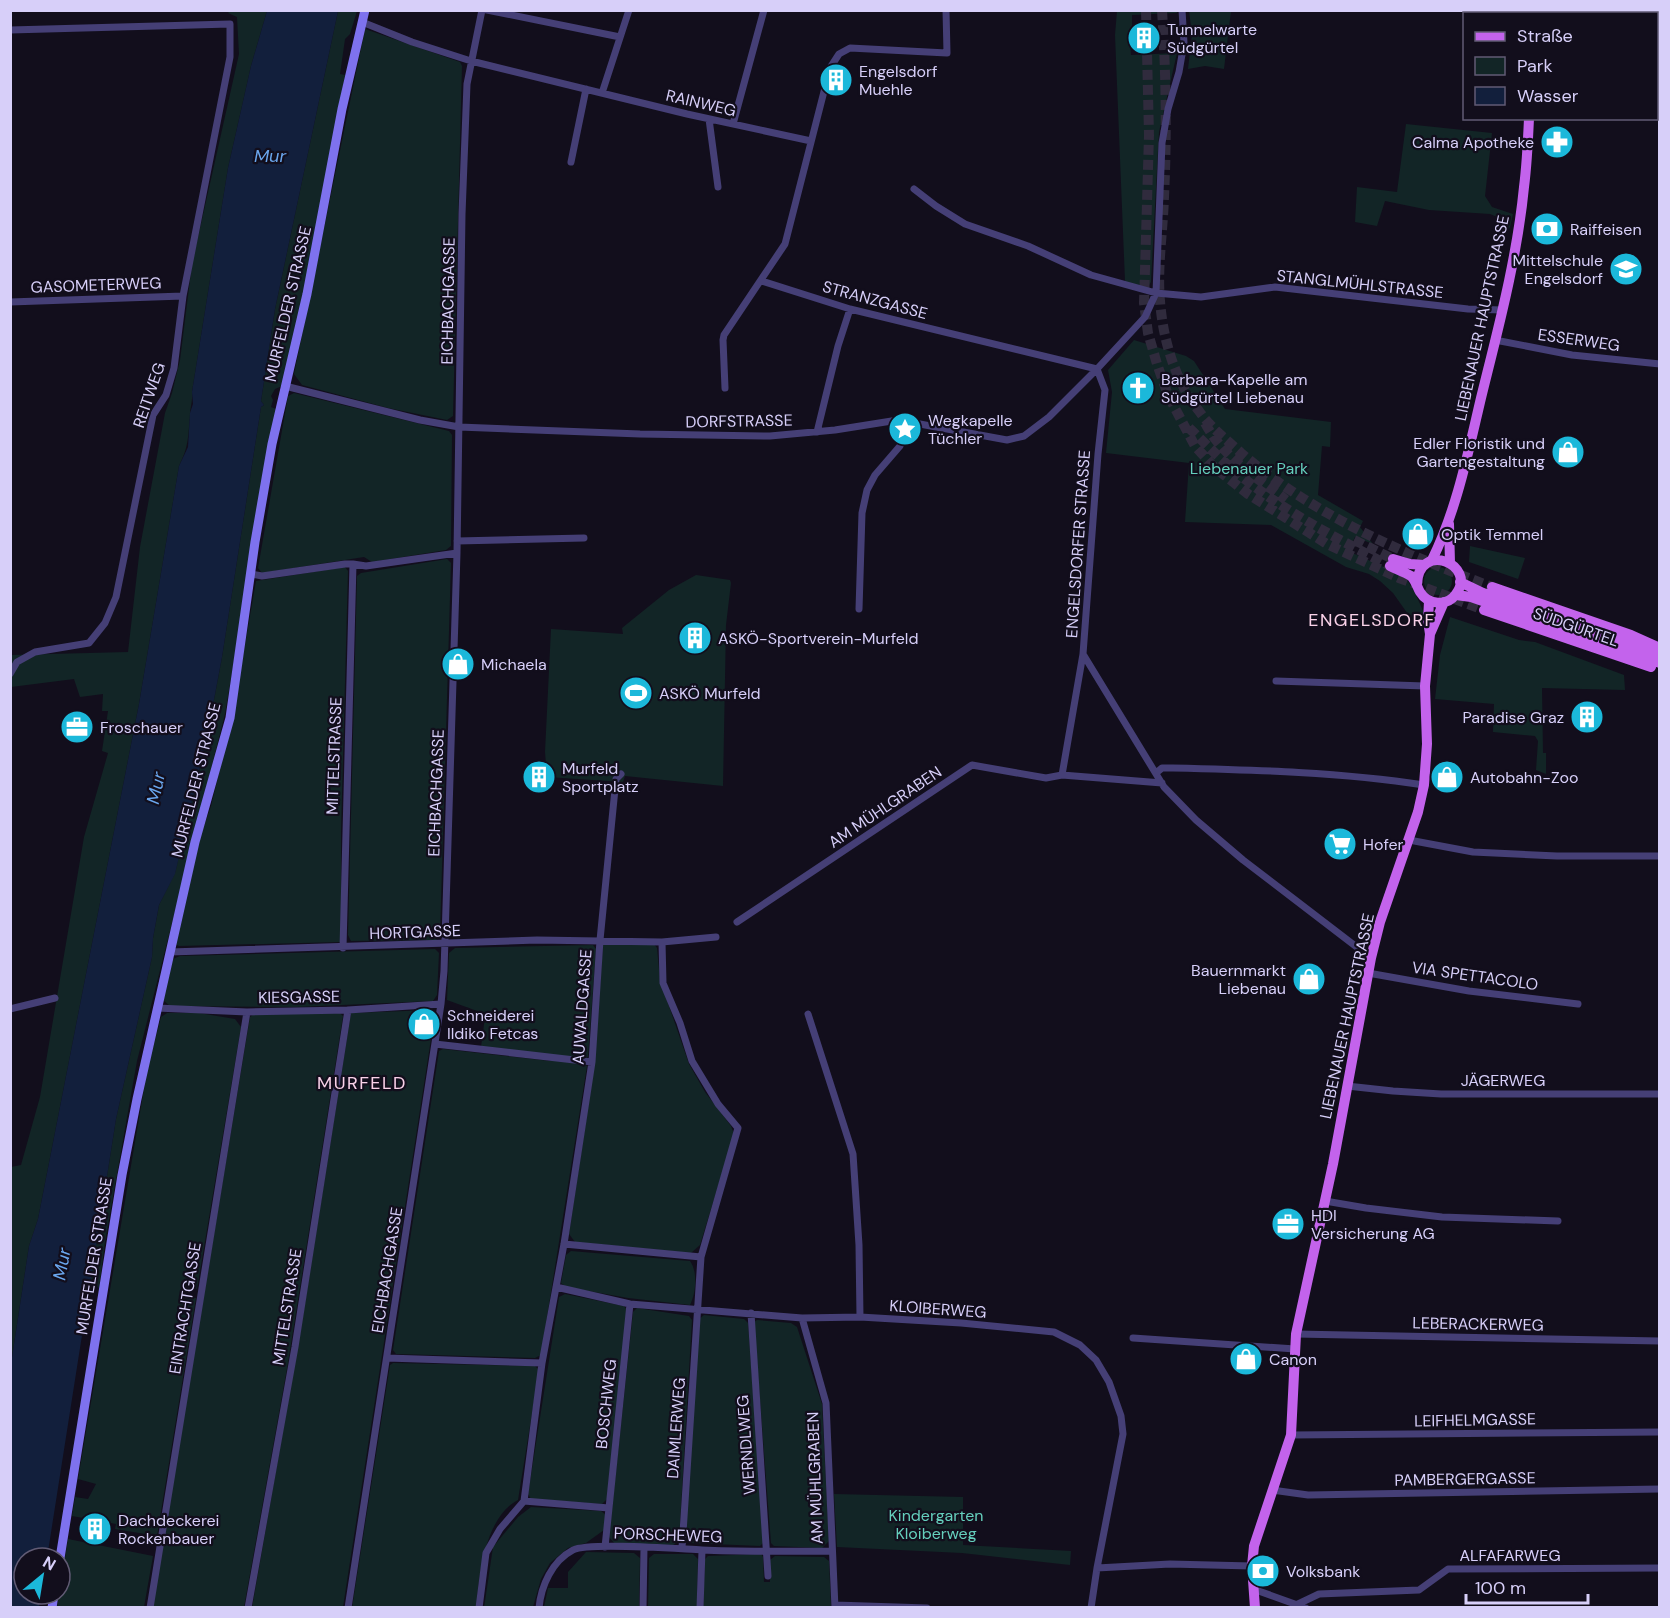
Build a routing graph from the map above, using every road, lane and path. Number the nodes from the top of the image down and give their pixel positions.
1 (365, 10) edge
2 (482, 10) edge
3 (487, 10) edge
4 (629, 10) edge
5 (764, 10) edge
6 (946, 10) edge
7 (1182, 10) edge
8 (362, 22) junction
9 (10, 30) edge
10 (620, 37) junction
11 (471, 61) junction
12 (586, 89) junction
13 (602, 93) junction
14 (709, 119) junction
15 (1528, 120) edge
16 (733, 124) junction
17 (812, 141) junction
18 (571, 162) dead end
19 (718, 187) dead end
20 (914, 189) dead end
21 (762, 281) junction
22 (1156, 293) junction
23 (183, 296) junction
24 (10, 302) edge
25 (850, 309) junction
26 (1502, 310) junction
27 (1495, 340) junction
28 (1659, 364) edge
29 (1097, 369) junction
30 (285, 386) junction
31 (725, 388) dead end
32 (898, 420) junction
33 (459, 427) junction
34 (817, 432) junction
35 (1449, 521) junction
36 (584, 538) dead end
37 (457, 541) junction
38 (457, 553) junction
39 (1428, 563) junction
40 (1450, 563) junction
41 (353, 564) junction
42 (251, 574) junction
43 (1460, 582) junction
44 (1417, 584) junction
45 (1492, 587) tunnel mouth
46 (1456, 595) junction
47 (1429, 601) junction
48 (1444, 602) junction
49 (859, 609) dead end
50 (1484, 610) tunnel mouth
51 (1430, 634) junction
52 (1659, 648) edge
53 (1083, 654) junction
54 (1659, 655) edge
55 (1659, 663) edge
56 (1659, 670) edge
57 (10, 674) edge
58 (1276, 681) dead end
59 (1425, 686) junction
60 (1156, 773) junction
61 (621, 774) dead end
62 (1062, 775) junction
63 (1162, 783) junction
64 (1418, 784) junction
65 (1408, 840) junction
66 (1659, 856) edge
67 (737, 922) dead end
68 (716, 937) dead end
69 (600, 940) junction
70 (662, 942) junction
71 (445, 944) junction
72 (343, 948) junction
73 (170, 952) junction
74 (1371, 958) junction
75 (1368, 974) junction
76 (55, 998) dead end
77 (441, 1004) junction
78 (1578, 1004) dead end
79 (157, 1008) junction
80 (10, 1009) edge
81 (348, 1010) junction
82 (247, 1012) junction
83 (808, 1014) dead end
84 (435, 1044) junction
85 (592, 1062) junction
86 (1347, 1086) junction
87 (1659, 1094) edge
88 (1325, 1201) junction
89 (1558, 1221) dead end
90 (564, 1244) junction
91 (701, 1257) junction
92 (556, 1287) junction
93 (630, 1304) junction
94 (698, 1309) junction
95 (751, 1313) junction
96 (860, 1317) junction
97 (802, 1318) junction
98 (1296, 1334) junction
99 (1133, 1338) dead end
100 (1659, 1341) edge
101 (1295, 1349) junction
102 (387, 1358) junction
103 (542, 1363) junction
104 (1659, 1432) edge
105 (1291, 1435) junction
106 (1659, 1489) edge
107 (1272, 1490) junction
108 (524, 1501) junction
109 (609, 1508) junction
110 (62, 1546) edge
111 (605, 1546) junction
112 (644, 1548) junction
113 (682, 1548) junction
114 (702, 1550) junction
115 (767, 1551) junction
116 (831, 1551) junction
117 (1252, 1566) junction
118 (1097, 1568) junction
119 (1659, 1568) edge
120 (768, 1576) dead end
121 (1253, 1589) junction
122 (1298, 1604) junction
123 (835, 1606) edge
124 (150, 1608) edge
125 (248, 1608) edge
126 (348, 1608) edge
127 (479, 1608) edge
128 (539, 1608) edge
129 (644, 1608) edge
130 (700, 1608) edge
131 (927, 1608) edge
132 (1091, 1608) edge
133 (1255, 1608) edge
134 (1306, 1608) edge

1 - 8 street, MURFELDER STRASSE
2 - 11 street
3 - 10 street
4 - 10 street
5 - 16 street
6 - 17 street
7 - 22 street
8 - 11 street, RAINWEG
8 - 30 street, MURFELDER STRASSE
9 - 23 street, REITWEG
10 - 13 street
11 - 12 street, RAINWEG
11 - 33 street, EICHBACHGASSE
12 - 13 street, RAINWEG
12 - 18 street
13 - 14 street, RAINWEG
14 - 16 street, RAINWEG
14 - 19 street
15 - 26 main road, LIEBENAUER HAUPTSTRASSE
16 - 17 street, RAINWEG
17 - 21 street
20 - 22 street, STANGLMÜHLSTRASSE
21 - 25 street, STRANZGASSE
21 - 31 street
22 - 26 street, STANGLMÜHLSTRASSE
22 - 29 street, DORFSTRASSE
23 - 24 street, GASOMETERWEG
23 - 57 street, REITWEG
25 - 29 street, STRANZGASSE
25 - 34 street
26 - 27 main road, LIEBENAUER HAUPTSTRASSE
27 - 28 street, ESSERWEG
27 - 35 main road, LIEBENAUER HAUPTSTRASSE
29 - 32 street, DORFSTRASSE
29 - 53 street, ENGELSDORFER STRASSE
30 - 33 street, DORFSTRASSE
30 - 42 street, MURFELDER STRASSE
32 - 34 street, DORFSTRASSE
32 - 49 street
33 - 34 street, DORFSTRASSE
33 - 37 street, EICHBACHGASSE
35 - 39 main road, LIEBENAUER HAUPTSTRASSE
35 - 40 main road, LIEBENAUER HAUPTSTRASSE
36 - 37 street
37 - 38 street, EICHBACHGASSE
38 - 41 street
38 - 71 street, EICHBACHGASSE
39 - 40 main road
39 - 44 main road
39 - 44 main road
40 - 43 main road
41 - 42 street
41 - 72 street, MITTELSTRASSE
42 - 73 street, MURFELDER STRASSE
43 - 46 main road
43 - 54 main road
44 - 47 main road
45 - 52 main road, SÜDGÜRTEL
46 - 48 main road
46 - 55 main road
47 - 48 main road
47 - 51 main road, LIEBENAUER HAUPTSTRASSE
48 - 51 main road, LIEBENAUER HAUPTSTRASSE
50 - 56 main road, SÜDGÜRTEL
51 - 59 main road, LIEBENAUER HAUPTSTRASSE
53 - 60 street, ENGELSDORFER STRASSE
53 - 62 street
58 - 59 street
59 - 64 main road, LIEBENAUER HAUPTSTRASSE
60 - 63 street, ENGELSDORFER STRASSE
60 - 64 street
61 - 69 street, AUWALDGASSE
62 - 63 street, AM MÜHLGRABEN
62 - 67 street, AM MÜHLGRABEN
63 - 74 street, ENGELSDORFER STRASSE
64 - 65 main road, LIEBENAUER HAUPTSTRASSE
65 - 66 street
65 - 74 main road, LIEBENAUER HAUPTSTRASSE
68 - 70 street
69 - 70 street, HORTGASSE
69 - 71 street, HORTGASSE
69 - 85 street, AUWALDGASSE
70 - 91 street
71 - 72 street, HORTGASSE
71 - 77 street, EICHBACHGASSE
72 - 73 street, HORTGASSE
73 - 79 street, MURFELDER STRASSE
74 - 75 main road, LIEBENAUER HAUPTSTRASSE
75 - 78 street, VIA SPETTACOLO
75 - 86 main road, LIEBENAUER HAUPTSTRASSE
76 - 80 street
77 - 81 street, KIESGASSE
77 - 84 street, EICHBACHGASSE
79 - 82 street, KIESGASSE
79 - 110 street, MURFELDER STRASSE
81 - 82 street, KIESGASSE
81 - 125 street, MITTELSTRASSE
82 - 124 street, EINTRACHTGASSE
83 - 96 street
84 - 85 street
84 - 102 street, EICHBACHGASSE
85 - 90 street, AUWALDGASSE
86 - 87 street, JÄGERWEG
86 - 88 main road, LIEBENAUER HAUPTSTRASSE
88 - 89 street
88 - 98 main road, LIEBENAUER HAUPTSTRASSE
90 - 91 street
90 - 92 street, AUWALDGASSE
91 - 94 street
92 - 93 street, KLOIBERWEG
92 - 103 street, AUWALDGASSE
93 - 94 street, KLOIBERWEG
93 - 109 street, BOSCHWEG
94 - 95 street, KLOIBERWEG
94 - 113 street, DAIMLERWEG
95 - 97 street, KLOIBERWEG
95 - 115 street, WERNDLWEG
96 - 97 street, KLOIBERWEG
96 - 118 street, KLOIBERWEG
97 - 116 street, AM MÜHLGRABEN
98 - 100 street, LEBERACKERWEG
98 - 101 main road, LIEBENAUER HAUPTSTRASSE
99 - 101 street
101 - 105 main road, LIEBENAUER HAUPTSTRASSE
102 - 103 street, EICHBACHGASSE
102 - 126 street, EICHBACHGASSE
103 - 108 street, AUWALDGASSE
104 - 105 street, LEIFHELMGASSE
105 - 107 main road, LIEBENAUER HAUPTSTRASSE
106 - 107 street, PAMBERGERGASSE
107 - 117 main road, LIEBENAUER HAUPTSTRASSE
108 - 109 street
108 - 127 street
109 - 111 street, BOSCHWEG
111 - 112 street, PORSCHEWEG
111 - 128 street, PORSCHEWEG
112 - 113 street, PORSCHEWEG
112 - 129 street
113 - 114 street, PORSCHEWEG
114 - 115 street, PORSCHEWEG
114 - 130 street
115 - 116 street, PORSCHEWEG
115 - 120 street, WERNDLWEG
116 - 123 street, AM MÜHLGRABEN
117 - 118 street
117 - 121 main road, LIEBENAUER HAUPTSTRASSE
118 - 132 street, KLOIBERWEG
119 - 122 street, ALFAFARWEG
121 - 122 street
121 - 133 main road, LIEBENAUER HAUPTSTRASSE
122 - 134 street
123 - 131 street, AM MÜHLGRABEN

